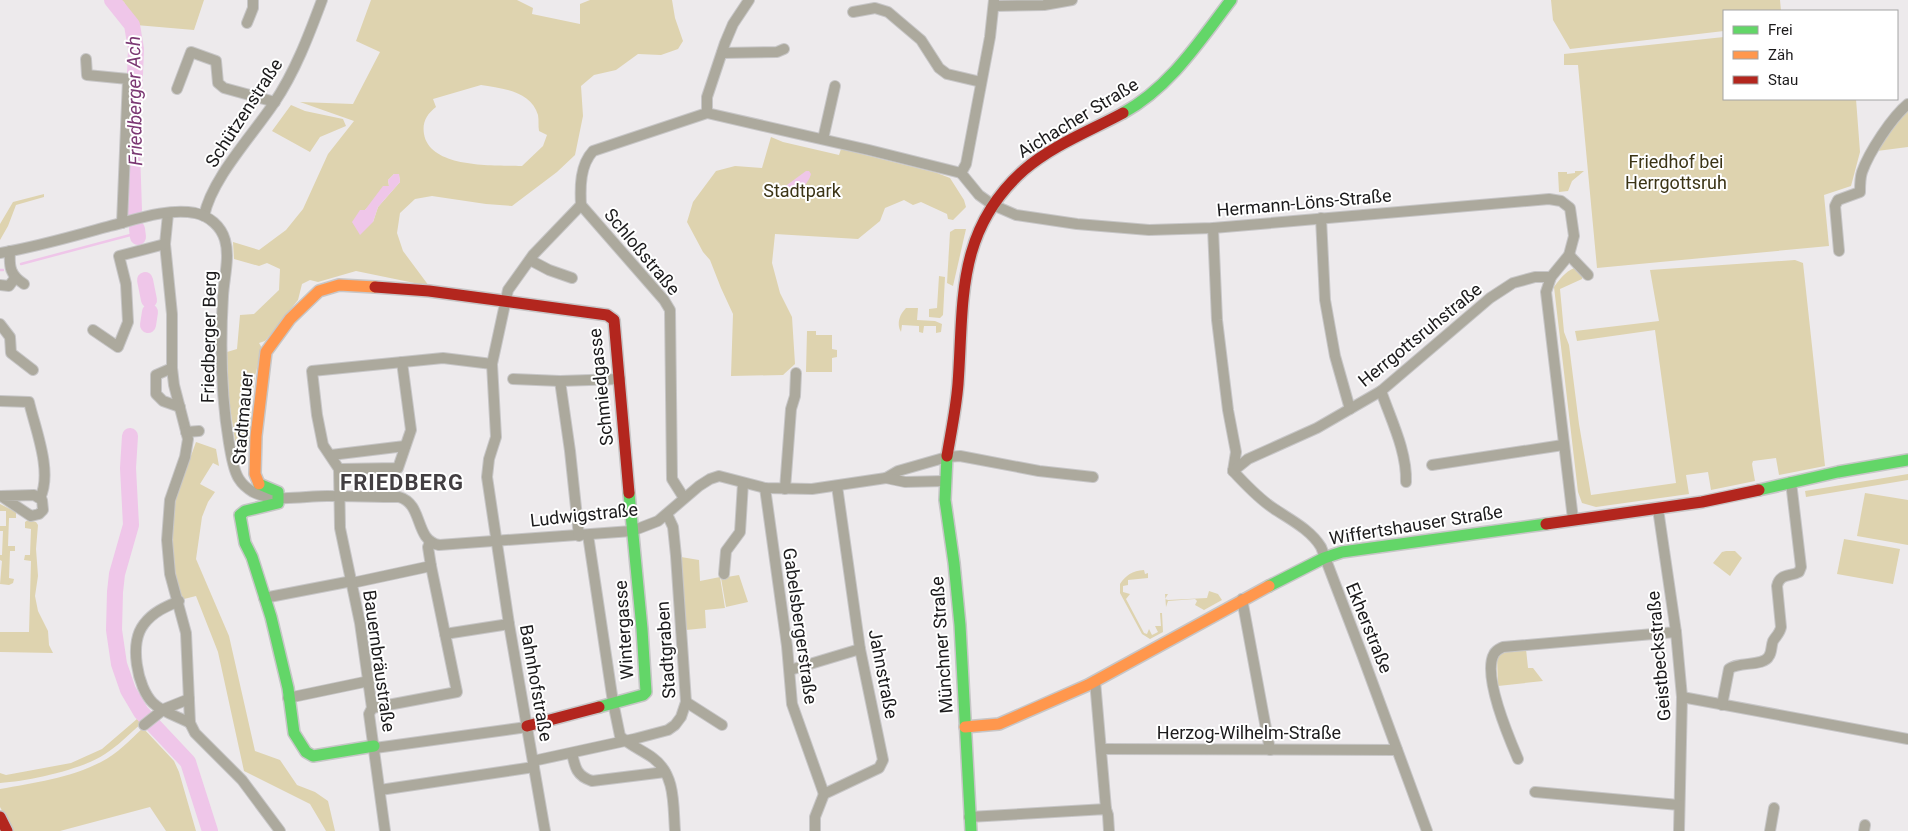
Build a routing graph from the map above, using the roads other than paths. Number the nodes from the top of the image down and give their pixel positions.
1 (253, 0) edge
2 (322, 0) edge
3 (749, 0) edge
4 (1072, 0) edge
5 (1231, 0) edge
6 (994, 3) edge
7 (853, 12) dead end
8 (246, 23) dead end
9 (784, 49) dead end
10 (722, 53) junction
11 (86, 59) dead end
12 (981, 82) junction
13 (835, 86) dead end
14 (177, 89) dead end
15 (275, 102) junction
16 (1908, 104) edge
17 (707, 113) junction
18 (823, 139) junction
19 (961, 174) junction
20 (580, 205) junction
21 (993, 205) junction
22 (168, 214) junction
23 (204, 216) junction
24 (1320, 218) junction
25 (131, 221) junction
26 (1213, 228) junction
27 (165, 244) junction
28 (1839, 250) dead end
29 (5, 252) edge
30 (1569, 255) junction
31 (530, 260) junction
32 (1588, 275) dead end
33 (1551, 277) junction
34 (572, 278) dead end
35 (0, 285) edge
36 (505, 301) junction
37 (0, 324) edge
38 (93, 330) dead end
39 (402, 362) junction
40 (492, 364) junction
41 (172, 368) junction
42 (33, 370) dead end
43 (796, 373) dead end
44 (513, 379) dead end
45 (620, 380) junction
46 (560, 381) junction
47 (1381, 391) junction
48 (0, 401) edge
49 (180, 407) junction
50 (1350, 409) junction
51 (199, 431) dead end
52 (186, 432) junction
53 (1563, 445) junction
54 (405, 446) junction
55 (331, 455) junction
56 (948, 456) junction
57 (1908, 460) edge
58 (1432, 465) dead end
59 (339, 469) junction
60 (1233, 471) junction
61 (1093, 477) dead end
62 (886, 478) junction
63 (945, 481) junction
64 (1406, 482) dead end
65 (1792, 482) junction
66 (743, 483) junction
67 (837, 486) junction
68 (765, 488) junction
69 (785, 489) junction
70 (0, 496) edge
71 (340, 496) junction
72 (40, 498) junction
73 (279, 498) junction
74 (684, 498) junction
75 (1658, 508) junction
76 (668, 514) junction
77 (1573, 519) junction
78 (632, 531) junction
79 (584, 535) junction
80 (496, 540) junction
81 (430, 542) junction
82 (1324, 558) junction
83 (431, 566) junction
84 (724, 574) dead end
85 (352, 582) junction
86 (264, 598) junction
87 (1242, 599) junction
88 (179, 601) junction
89 (509, 624) junction
90 (1676, 632) junction
91 (445, 634) junction
92 (860, 649) junction
93 (790, 670) junction
94 (369, 681) junction
95 (1095, 681) junction
96 (1682, 697) junction
97 (288, 698) junction
98 (189, 699) junction
99 (612, 702) junction
100 (686, 702) junction
101 (1722, 705) junction
102 (372, 708) junction
103 (164, 710) junction
104 (190, 723) junction
105 (145, 724) dead end
106 (722, 725) dead end
107 (527, 726) junction
108 (965, 727) junction
109 (1908, 739) edge
110 (625, 741) junction
111 (375, 747) junction
112 (1100, 749) junction
113 (1270, 750) junction
114 (1397, 750) junction
115 (572, 753) junction
116 (1518, 759) dead end
117 (534, 764) junction
118 (665, 772) junction
119 (380, 790) junction
120 (1535, 792) dead end
121 (824, 794) junction
122 (1680, 805) junction
123 (1774, 808) dead end
124 (1106, 809) junction
125 (969, 816) junction
126 (0, 817) edge
127 (7, 831) edge
128 (280, 831) edge
129 (385, 831) edge
130 (545, 831) edge
131 (675, 831) edge
132 (815, 831) edge
133 (971, 831) edge
134 (1109, 831) edge
135 (1427, 831) edge
136 (1679, 831) edge
137 (1770, 831) edge

1 - 8 street
2 - 15 street, Schützenstraße
3 - 10 street
4 - 6 street
5 - 21 street, Aichacher Straße
6 - 12 street
7 - 12 street
9 - 10 street
10 - 17 street
11 - 25 street
12 - 19 street
13 - 18 street
14 - 15 street
15 - 23 street, Schützenstraße
16 - 28 street
17 - 18 street
17 - 20 street, Schloßstraße
18 - 19 street
19 - 21 street, Hermann-Löns-Straße
20 - 31 street, Bahnhofstraße
20 - 74 street, Schloßstraße
21 - 26 street, Hermann-Löns-Straße
21 - 56 street, Aichacher Straße
22 - 23 street
22 - 25 street
22 - 27 street
23 - 73 street, Friedberger Berg
24 - 26 street, Hermann-Löns-Straße
24 - 30 street, Hermann-Löns-Straße
24 - 50 street
25 - 29 street
26 - 60 street
27 - 38 street
27 - 41 street
29 - 35 street
30 - 32 street
30 - 33 street
31 - 34 street
31 - 36 street, Bahnhofstraße
33 - 47 street, Herrgottsruhstraße
33 - 53 street
36 - 40 street, Bahnhofstraße
36 - 45 street, Schmiedgasse
36 - 73 street, Stadtmauer
37 - 42 street
39 - 40 street
39 - 54 street
39 - 55 street
40 - 80 street, Bahnhofstraße
41 - 49 street
41 - 49 street
43 - 69 street
44 - 46 street
45 - 46 street
45 - 78 street, Schmiedgasse
46 - 79 street
47 - 50 street, Herrgottsruhstraße
47 - 64 street
48 - 72 street
49 - 52 street
50 - 60 street, Herrgottsruhstraße
51 - 52 street
52 - 88 street
53 - 58 street
53 - 77 street
54 - 55 street
54 - 59 street
55 - 59 street
56 - 61 street
56 - 62 street, Ludwigstraße
56 - 63 street, Münchner Straße
57 - 65 street, Wiffertshauser Straße
59 - 71 street, Bauernbräustraße
60 - 82 street, Ekherstraße
62 - 63 street, Ludwigstraße
62 - 67 street, Ludwigstraße
63 - 108 street, Münchner Straße
65 - 75 street, Wiffertshauser Straße
65 - 101 street
66 - 68 street, Ludwigstraße
66 - 74 street, Ludwigstraße
66 - 84 street
67 - 69 street, Ludwigstraße
67 - 92 street, Jahnstraße
68 - 69 street, Ludwigstraße
68 - 93 street, Gabelsbergerstraße
70 - 72 street
70 - 72 street
71 - 73 street, Friedberger Berg
71 - 81 street, Friedberger Berg
71 - 85 street, Bauernbräustraße
73 - 86 street
74 - 76 street, Ludwigstraße
75 - 77 street, Wiffertshauser Straße
75 - 90 street, Geistbeckstraße
76 - 78 street, Ludwigstraße
76 - 100 street, Stadtgraben
77 - 82 street, Wiffertshauser Straße
78 - 79 street, Ludwigstraße
78 - 99 street, Wintergasse
79 - 80 street, Ludwigstraße
79 - 99 street
80 - 81 street, Ludwigstraße
80 - 89 street, Bahnhofstraße
81 - 83 street
82 - 87 street, Wiffertshauser Straße
82 - 114 street, Ekherstraße
83 - 85 street
83 - 91 street
85 - 86 street
85 - 94 street, Bauernbräustraße
86 - 97 street
87 - 95 street, Wiffertshauser Straße
87 - 113 street
88 - 98 street
88 - 103 street
89 - 91 street
89 - 107 street, Bahnhofstraße
90 - 96 street, Geistbeckstraße
90 - 116 street
91 - 102 street
92 - 93 street
92 - 121 street, Jahnstraße
93 - 121 street, Gabelsbergerstraße
94 - 97 street
94 - 102 street, Bauernbräustraße
95 - 108 street, Wiffertshauser Straße
95 - 112 street
96 - 101 street
96 - 122 street, Geistbeckstraße
97 - 111 street
98 - 103 street
98 - 104 street
99 - 107 street, Wintergasse
99 - 110 street
100 - 106 street
100 - 110 street, Stadtgraben
101 - 109 street
102 - 111 street, Bauernbräustraße
103 - 104 street
103 - 105 street
104 - 128 street
107 - 111 street
107 - 117 street, Bahnhofstraße
108 - 125 street, Münchner Straße
110 - 115 street, Stadtgraben
110 - 118 street
111 - 119 street, Bauernbräustraße
112 - 113 street, Herzog-Wilhelm-Straße
112 - 124 street
113 - 114 street, Herzog-Wilhelm-Straße
114 - 135 street, Ekherstraße
115 - 117 street, Stadtgraben
115 - 118 street
117 - 119 street, Stadtgraben
117 - 130 street, Bahnhofstraße
118 - 131 street
119 - 129 street, Bauernbräustraße
120 - 122 street
121 - 132 street
122 - 136 street, Geistbeckstraße
123 - 137 street
124 - 125 street
124 - 134 street
125 - 133 street, Münchner Straße
126 - 127 street

